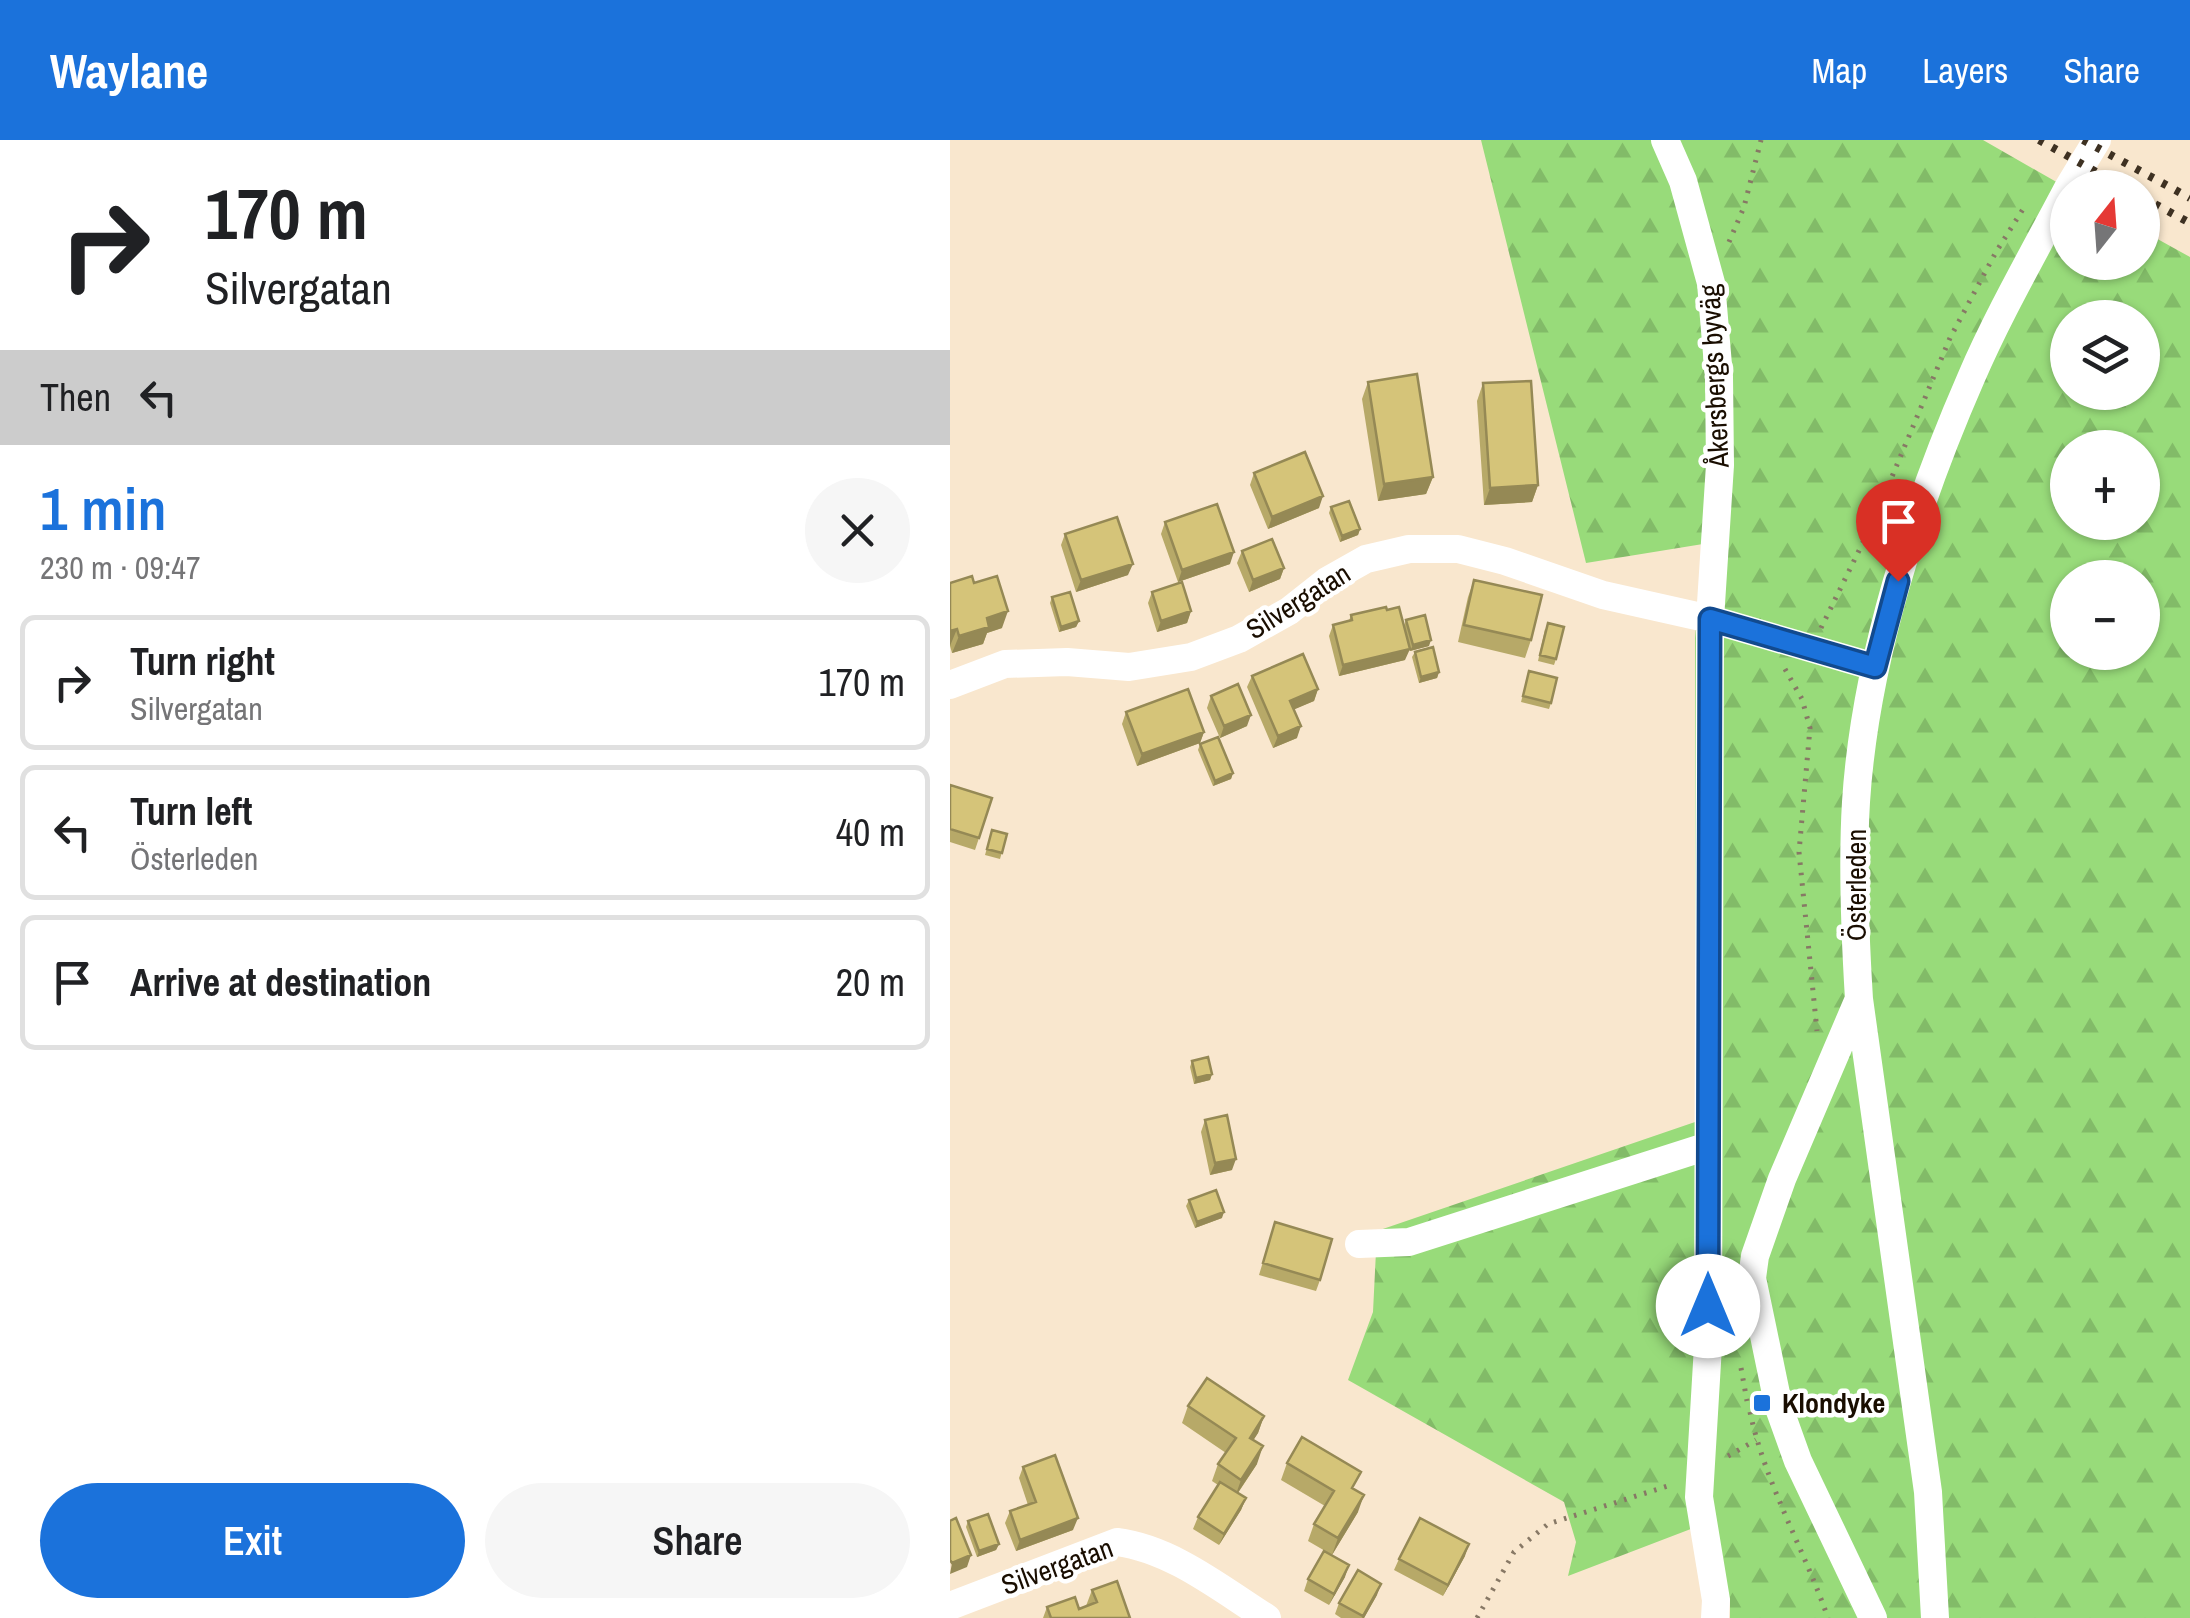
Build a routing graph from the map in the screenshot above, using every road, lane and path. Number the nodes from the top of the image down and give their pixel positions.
1 (1665, 140) edge
2 (1761, 140) edge
3 (2097, 140) edge
4 (2079, 170) edge
5 (2032, 195) dead end
6 (2050, 223) edge
7 (1711, 283) junction
8 (1710, 619) junction
9 (1815, 650) junction
10 (1875, 667) junction
11 (950, 685) edge
12 (1858, 1000) junction
13 (1708, 1146) junction
14 (1359, 1244) dead end
15 (1756, 1440) dead end
16 (1701, 1471) junction
17 (950, 1606) edge
18 (1267, 1618) edge
19 (1477, 1618) edge
20 (1715, 1618) edge
21 (1873, 1618) edge
22 (1935, 1618) edge

1 - 7 street, Åkersbergs byväg
2 - 7 path
3 - 4 street, Österleden
5 - 9 path
6 - 10 street, Österleden
7 - 8 street, Åkersbergs byväg
8 - 9 street, Silvergatan
8 - 11 street, Silvergatan
8 - 13 street, Åkersbergs byväg
9 - 10 street, Silvergatan
10 - 12 street, Österleden
12 - 21 street
12 - 22 street, Österleden
13 - 14 street
13 - 16 street, Åkersbergs byväg
15 - 16 path
16 - 19 path
16 - 20 street, Åkersbergs byväg
17 - 18 street, Silvergatan

